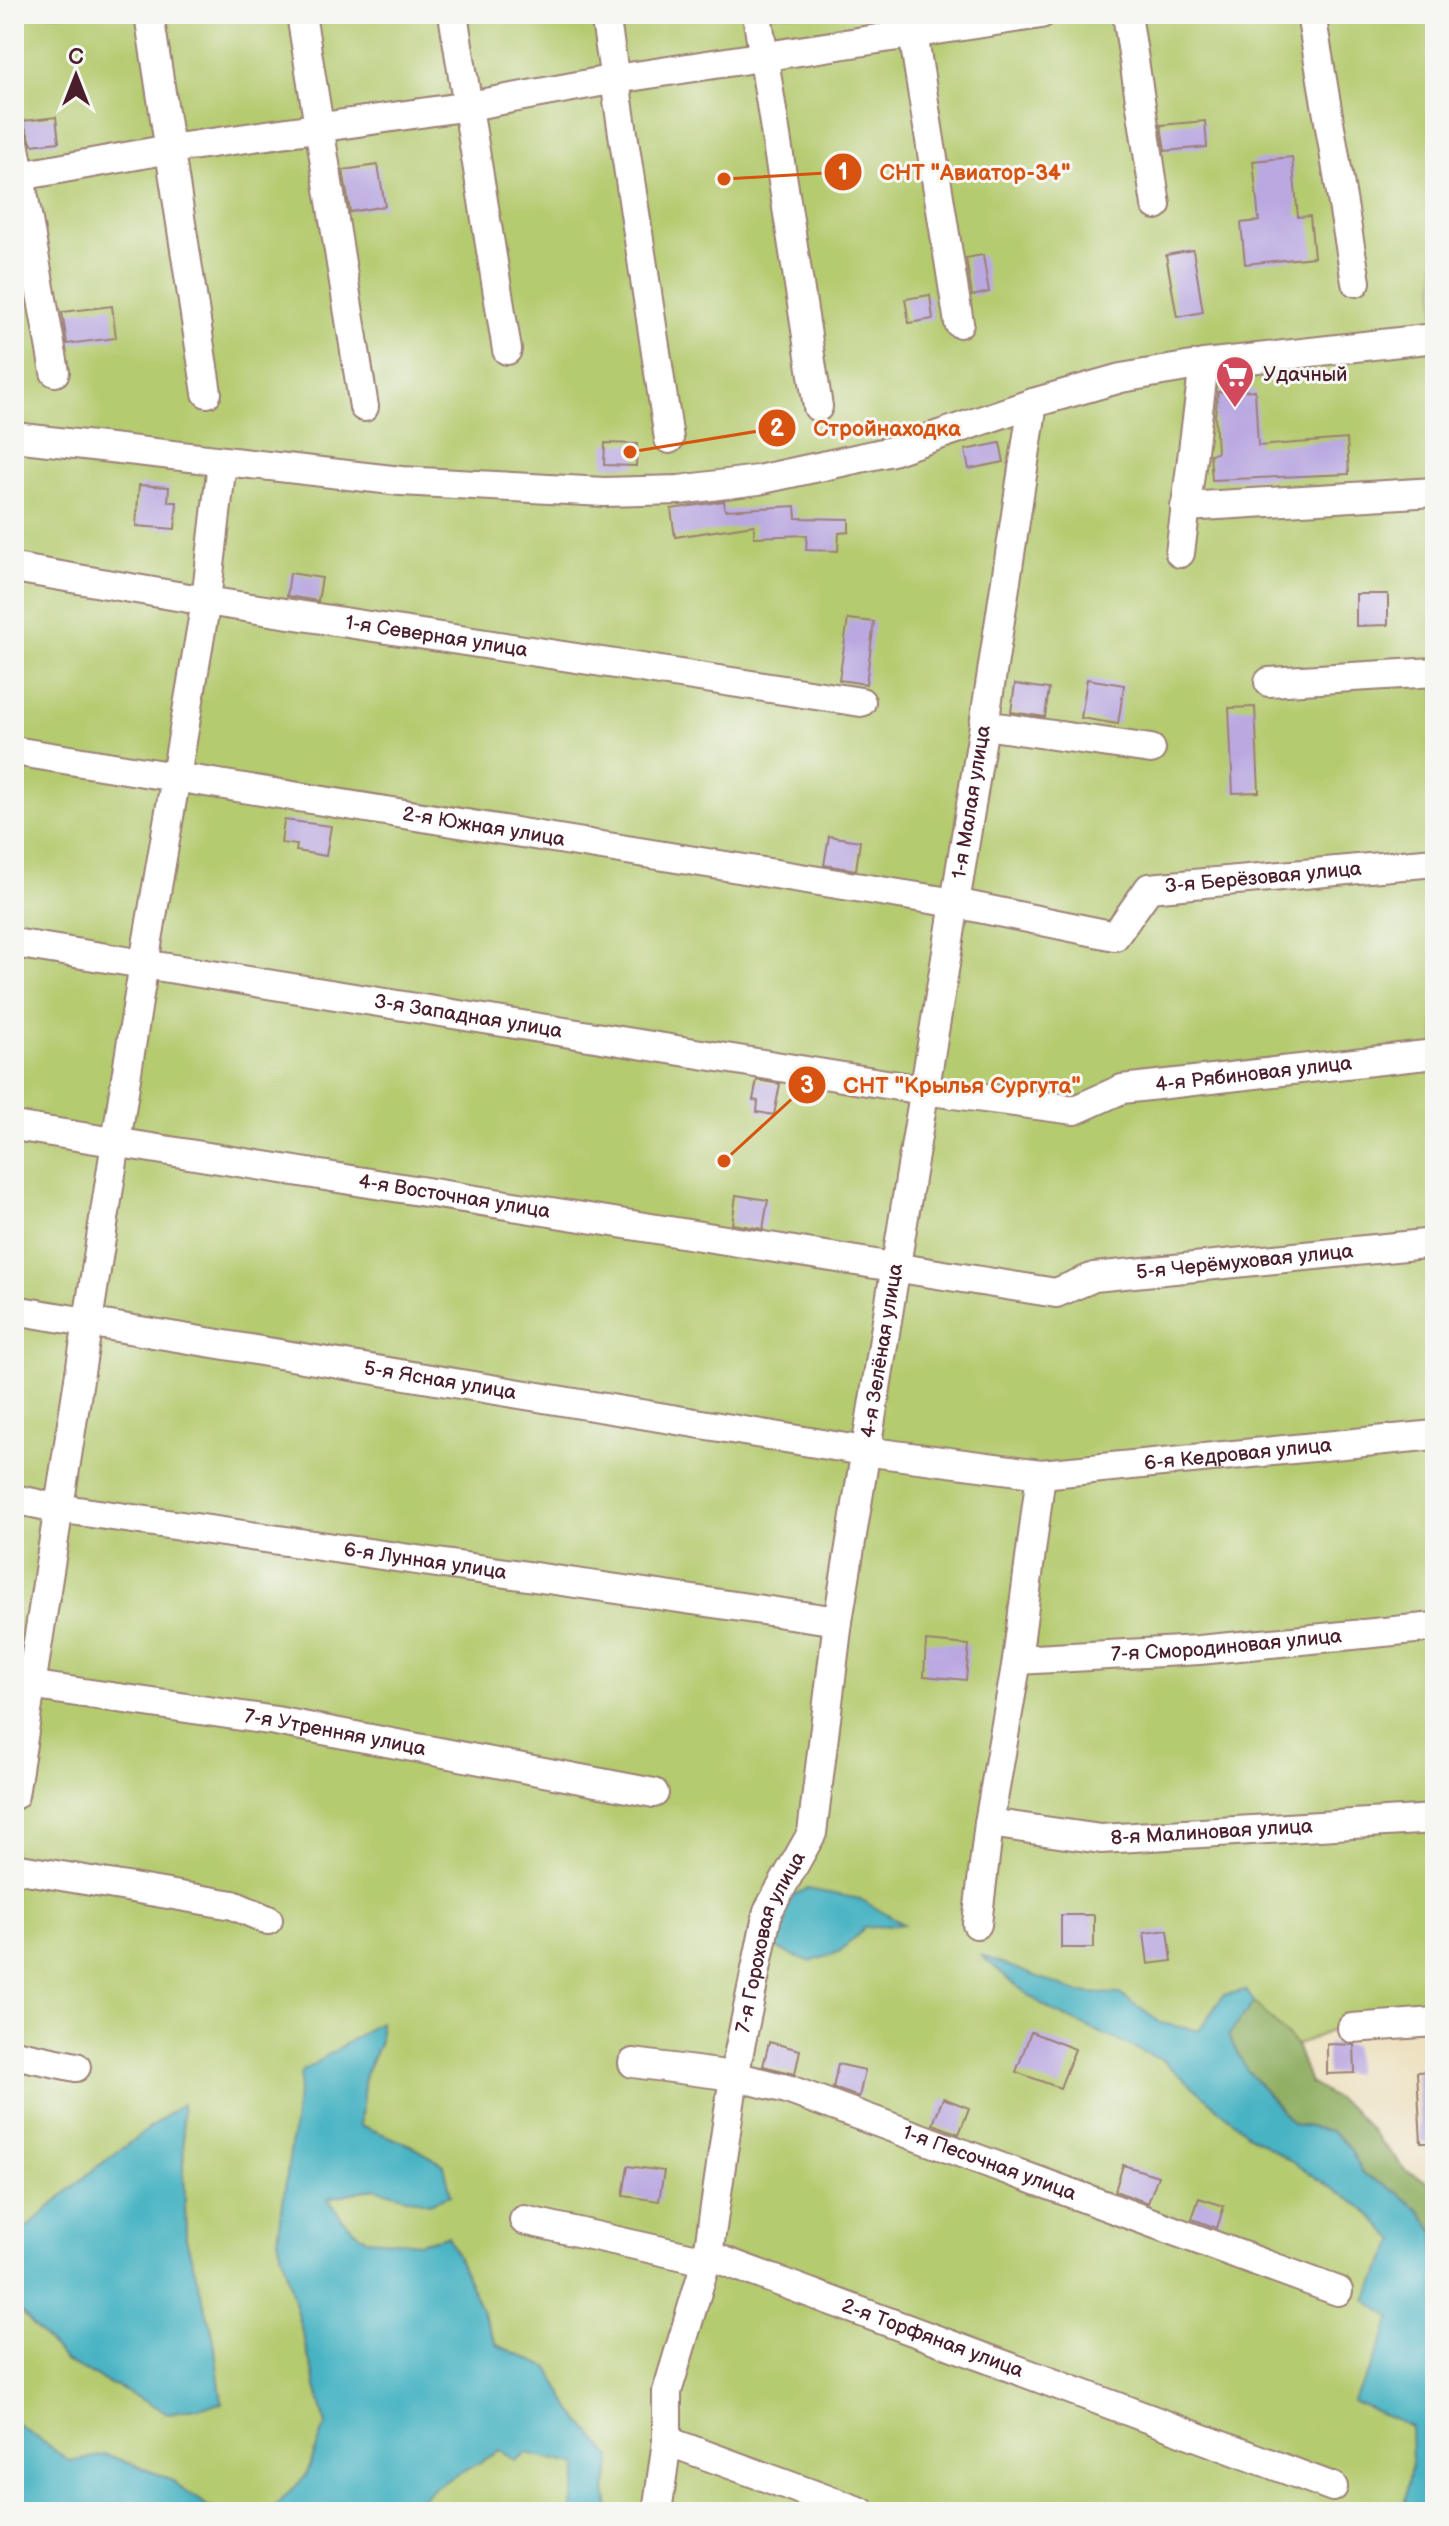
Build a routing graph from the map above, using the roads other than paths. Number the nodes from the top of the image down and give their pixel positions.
1 (149, 14) edge
2 (301, 14) edge
3 (453, 14) edge
4 (605, 14) edge
5 (757, 14) edge
6 (1041, 14) edge
7 (1127, 14) edge
8 (1311, 14) edge
9 (912, 25) edge
10 (764, 58) junction
11 (616, 79) junction
12 (469, 106) junction
13 (319, 128) junction
14 (14, 142) edge
15 (170, 149) junction
16 (16, 176) edge
17 (1156, 205) dead end
18 (1356, 282) dead end
19 (959, 323) dead end
20 (1435, 338) edge
21 (507, 350) dead end
22 (1204, 364) junction
23 (55, 372) dead end
24 (207, 393) dead end
25 (1033, 403) junction
26 (364, 407) dead end
27 (818, 407) dead end
28 (14, 437) edge
29 (669, 439) dead end
30 (222, 462) junction
31 (1435, 492) edge
32 (1185, 507) junction
33 (1180, 553) dead end
34 (14, 568) edge
35 (206, 601) junction
36 (1435, 672) edge
37 (1269, 682) dead end
38 (861, 702) dead end
39 (984, 725) junction
40 (1151, 749) dead end
41 (14, 751) edge
42 (177, 778) junction
43 (1435, 862) edge
44 (955, 903) junction
45 (1115, 936) joint
46 (14, 943) edge
47 (144, 963) junction
48 (1435, 1054) edge
49 (923, 1090) junction
50 (1075, 1110) joint
51 (14, 1126) edge
52 (115, 1142) junction
53 (1435, 1243) edge
54 (897, 1266) junction
55 (1056, 1293) joint
56 (14, 1310) edge
57 (89, 1322) junction
58 (1435, 1435) edge
59 (864, 1451) junction
60 (1041, 1474) junction
61 (14, 1499) edge
62 (57, 1508) junction
63 (838, 1621) junction
64 (1435, 1627) edge
65 (1017, 1660) junction
66 (22, 1684) edge
67 (654, 1793) dead end
68 (14, 1795) edge
69 (1435, 1819) edge
70 (989, 1823) junction
71 (14, 1868) edge
72 (268, 1920) dead end
73 (977, 1924) dead end
74 (1435, 2022) edge
75 (1352, 2028) dead end
76 (14, 2054) edge
77 (633, 2063) dead end
78 (76, 2067) dead end
79 (734, 2076) junction
80 (524, 2220) dead end
81 (708, 2255) junction
82 (1338, 2291) dead end
83 (667, 2441) junction
84 (1333, 2487) dead end
85 (657, 2512) edge
86 (861, 2512) edge

1 - 15 street
2 - 13 street
3 - 12 street
4 - 11 street
5 - 10 street
6 - 9 street
7 - 17 street
8 - 18 street
9 - 10 street
9 - 19 street
10 - 11 street
10 - 27 street
11 - 12 street
11 - 29 street
12 - 13 street
12 - 21 street
13 - 15 street
13 - 26 street
14 - 16 street
15 - 16 street
15 - 24 street
16 - 23 street
20 - 22 street
22 - 25 street
22 - 32 street
25 - 30 street
25 - 39 street
28 - 30 street
30 - 35 street
31 - 32 street
32 - 33 street
34 - 35 street, 1-я Северная улица
35 - 38 street, 1-я Северная улица
35 - 42 street
36 - 37 street
39 - 40 street, 1-я Малая улица
39 - 44 street, 1-я Малая улица
41 - 42 street, 2-я Южная улица
42 - 44 street, 2-я Южная улица
42 - 47 street
43 - 45 street, 3-я Берёзовая улица
44 - 45 street, 2-я Южная улица
44 - 49 street, 1-я Малая улица
46 - 47 street, 3-я Западная улица
47 - 49 street, 3-я Западная улица
47 - 52 street
48 - 50 street, 4-я Рябиновая улица
49 - 50 street, 3-я Западная улица
49 - 54 street, 1-я Малая улица
51 - 52 street, 4-я Восточная улица
52 - 54 street, 4-я Восточная улица
52 - 57 street
53 - 55 street, 5-я Черёмуховая улица
54 - 55 street, 4-я Зелёная улица
54 - 59 street, 4-я Зелёная улица
56 - 57 street, 5-я Ясная улица
57 - 59 street, 5-я Ясная улица
57 - 62 street
58 - 60 street, 6-я Кедровая улица
59 - 60 street, 5-я Ясная улица
59 - 63 street, 4-я Зелёная улица
60 - 65 street
61 - 62 street, 6-я Лунная улица
62 - 63 street, 6-я Лунная улица
62 - 66 street
63 - 79 street, 7-я Гороховая улица
64 - 65 street, 7-я Смородиновая улица
65 - 70 street
66 - 67 street, 7-я Утренняя улица
66 - 68 street
69 - 70 street, 8-я Малиновая улица
70 - 73 street
71 - 72 street
74 - 75 street
76 - 78 street
77 - 79 street, 1-я Песочная улица
79 - 81 street, 7-я Гороховая улица
79 - 82 street, 1-я Песочная улица
80 - 81 street, 2-я Торфяная улица
81 - 83 street, 7-я Гороховая улица
81 - 84 street, 2-я Торфяная улица
83 - 85 street, 7-я Гороховая улица
83 - 86 street

